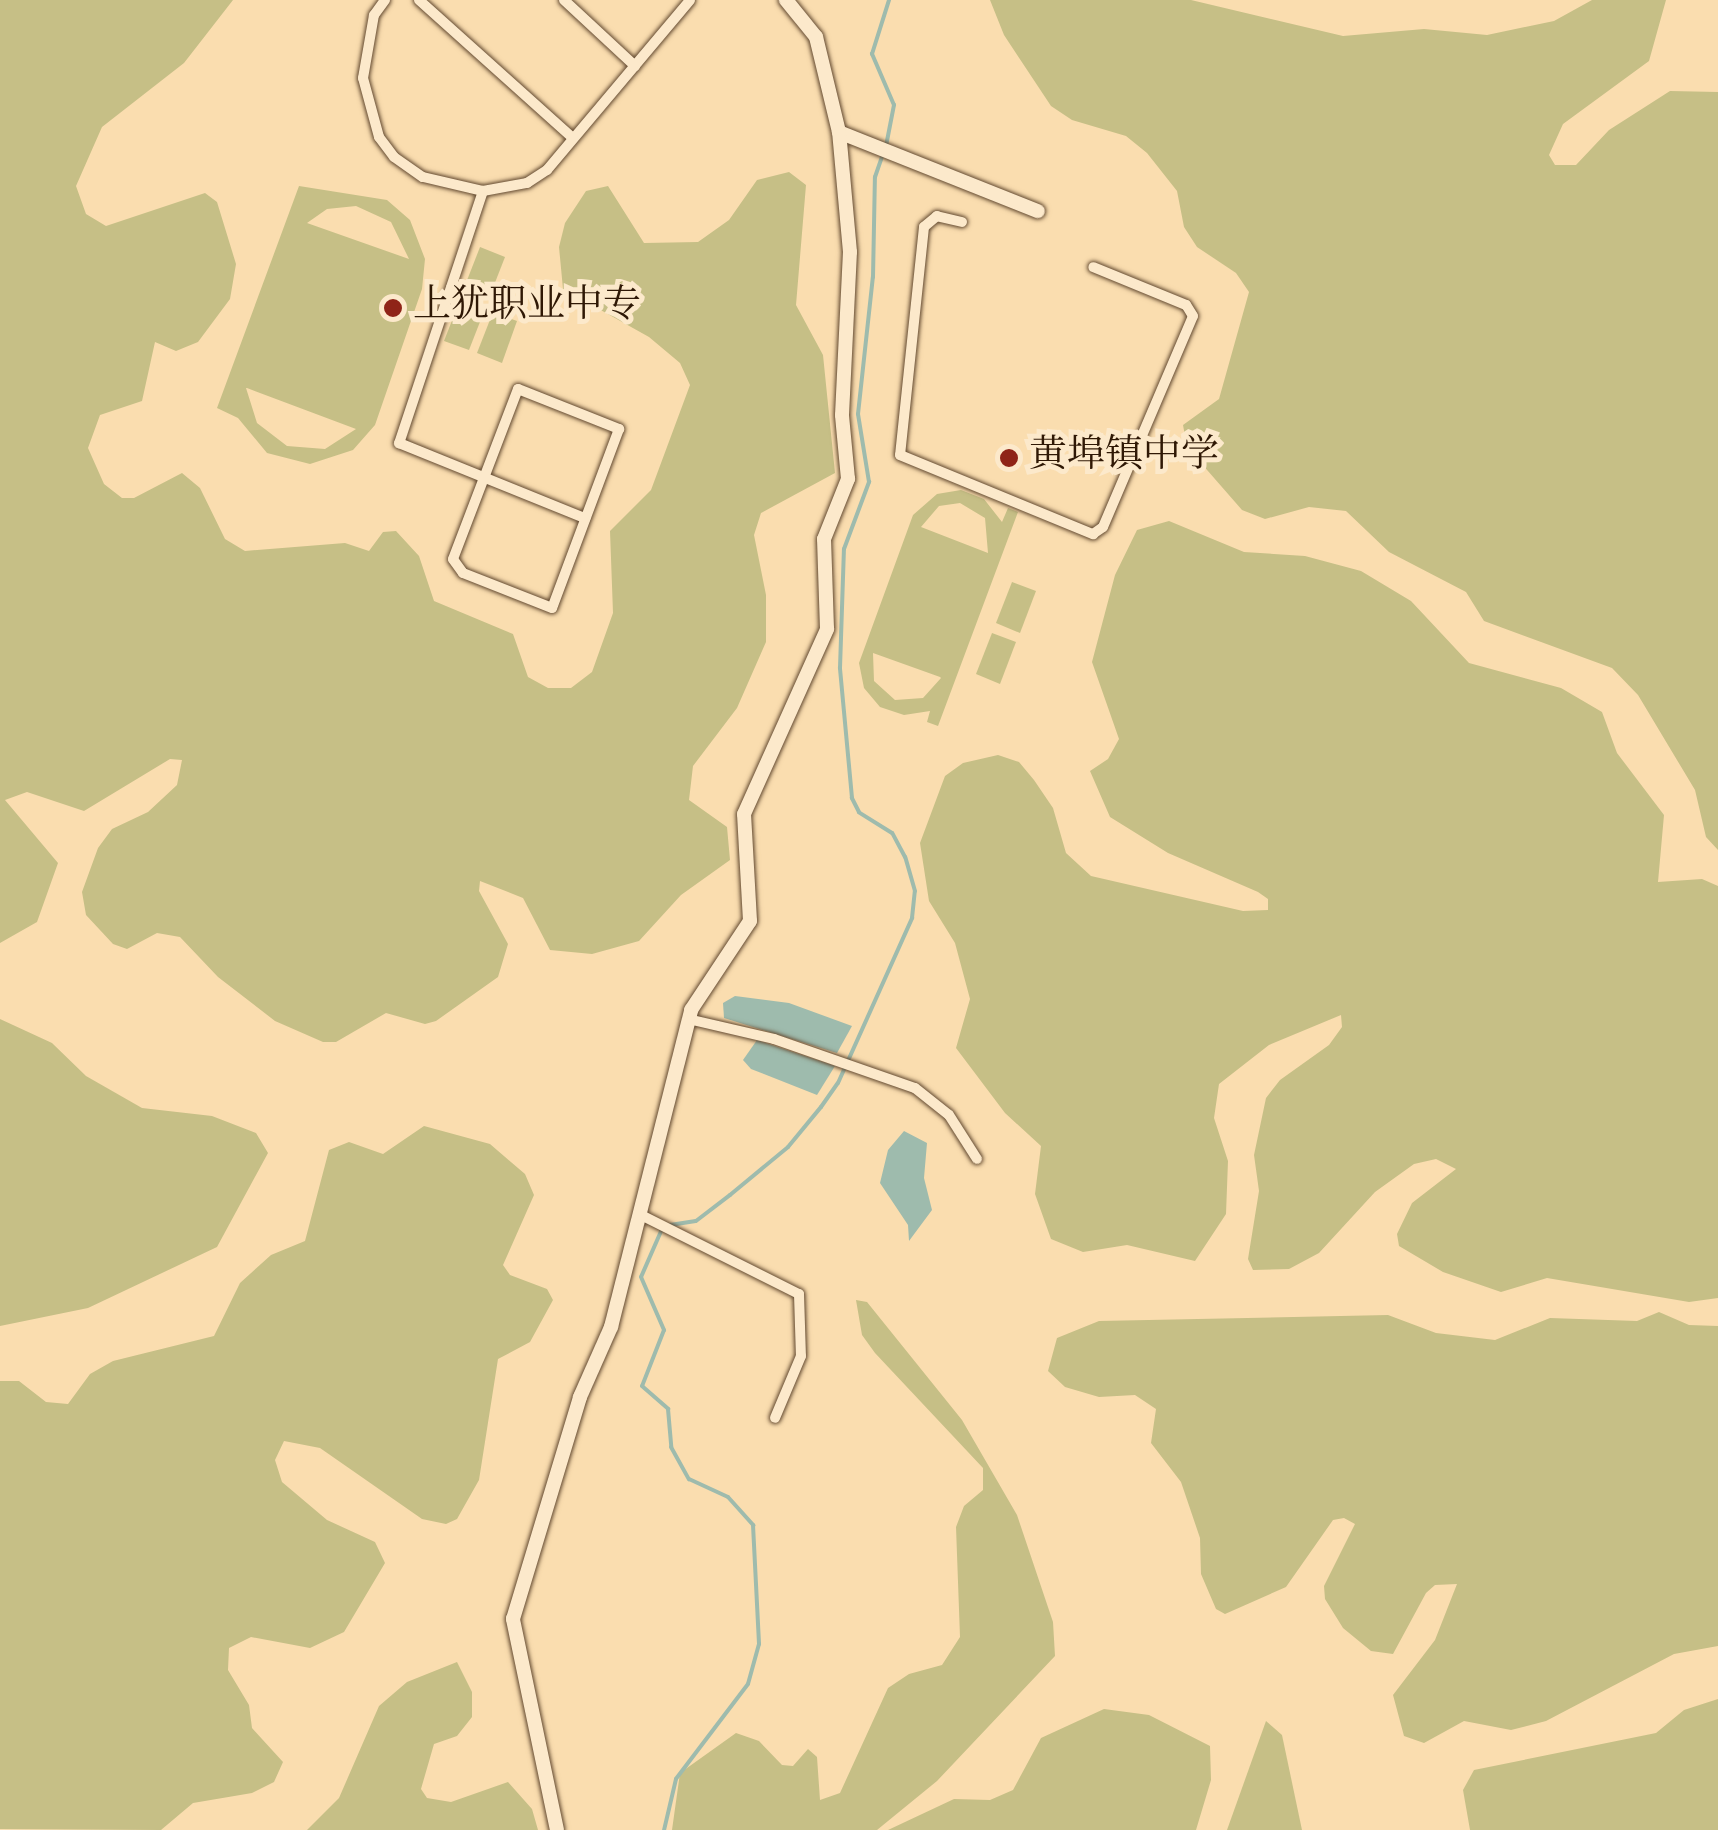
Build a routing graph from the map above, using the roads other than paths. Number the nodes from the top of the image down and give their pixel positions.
1 (385, 0) edge
2 (420, 0) edge
3 (564, 0) edge
4 (690, 0) edge
5 (786, 0) edge
6 (635, 66) junction
7 (838, 132) junction
8 (573, 138) junction
9 (482, 191) junction
10 (1038, 210) dead end
11 (962, 222) dead end
12 (1093, 267) dead end
13 (485, 478) junction
14 (586, 518) junction
15 (688, 1019) junction
16 (977, 1159) dead end
17 (640, 1214) junction
18 (775, 1418) dead end
19 (556, 1830) edge

1 - 9 street
2 - 8 street
3 - 6 street
4 - 6 street
5 - 7 street
6 - 8 street
7 - 10 street
7 - 15 street
8 - 9 street
9 - 13 street
11 - 12 street
13 - 14 street
13 - 14 street
13 - 14 street
15 - 16 street
15 - 17 street
17 - 18 street
17 - 19 street

